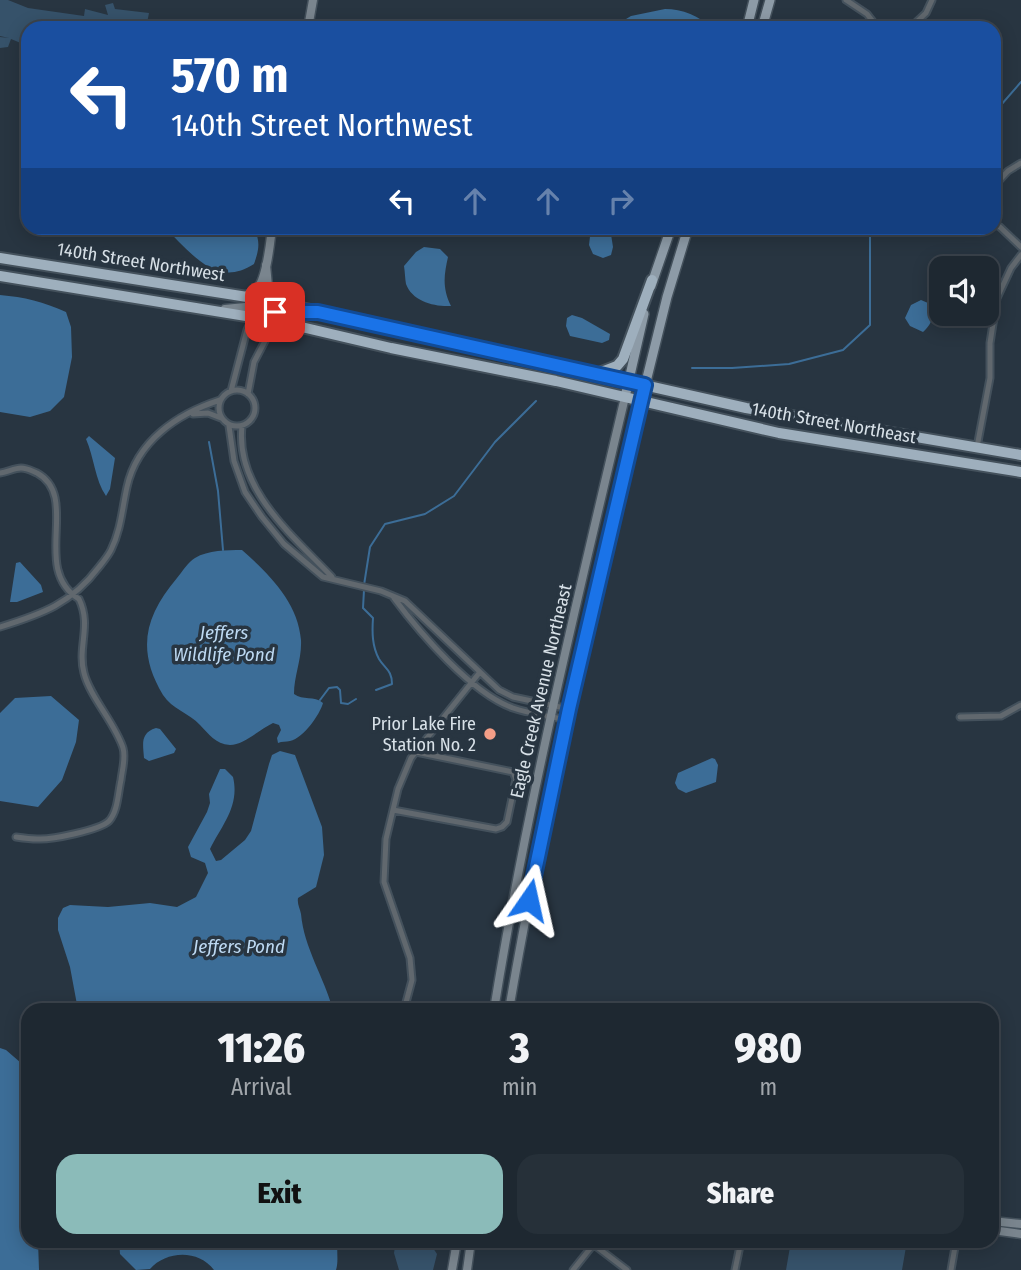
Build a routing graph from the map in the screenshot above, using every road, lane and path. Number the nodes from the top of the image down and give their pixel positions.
1 (313, 0) edge
2 (754, 0) edge
3 (771, 0) edge
4 (846, 0) edge
5 (932, 0) edge
6 (857, 3) edge
7 (309, 21) edge
8 (749, 21) edge
9 (764, 21) edge
10 (872, 21) edge
11 (917, 21) edge
12 (1021, 163) edge
13 (1001, 178) edge
14 (1001, 228) edge
15 (271, 235) edge
16 (668, 235) edge
17 (686, 235) edge
18 (1021, 247) edge
19 (1021, 255) edge
20 (0, 258) edge
21 (266, 265) junction
22 (0, 276) edge
23 (652, 280) junction
24 (246, 296) junction
25 (266, 300) junction
26 (213, 310) junction
27 (318, 312) junction
28 (253, 317) junction
29 (276, 321) junction
30 (597, 373) junction
31 (629, 381) junction
32 (645, 385) junction
33 (231, 391) junction
34 (248, 394) junction
35 (625, 397) junction
36 (220, 400) junction
37 (641, 402) junction
38 (190, 414) junction
39 (221, 418) junction
40 (229, 426) junction
41 (242, 426) junction
42 (976, 447) junction
43 (1021, 455) edge
44 (1021, 472) edge
45 (0, 473) edge
46 (334, 579) junction
47 (73, 595) junction
48 (394, 598) junction
49 (0, 627) edge
50 (480, 672) junction
51 (473, 681) junction
52 (1021, 705) edge
53 (553, 706) junction
54 (569, 709) junction
55 (551, 716) junction
56 (960, 717) dead end
57 (567, 720) junction
58 (416, 752) junction
59 (393, 810) junction
60 (16, 837) dead end
61 (406, 1003) edge
62 (495, 1003) edge
63 (510, 1003) edge
64 (999, 1222) edge
65 (1021, 1224) edge
66 (999, 1231) edge
67 (1021, 1234) edge
68 (456, 1248) edge
69 (470, 1248) edge
70 (588, 1248) edge
71 (598, 1248) edge
72 (740, 1248) edge
73 (955, 1248) edge
74 (452, 1270) edge
75 (467, 1270) edge
76 (573, 1270) edge
77 (627, 1270) edge
78 (735, 1270) edge
79 (951, 1270) edge

1 - 7 main road
2 - 8 main road
3 - 9 main road
4 - 6 street
5 - 11 street
6 - 10 street
12 - 13 street
14 - 18 street
15 - 21 main road
16 - 23 main road, Eagle Creek Avenue Northeast
17 - 32 main road, Eagle Creek Avenue Northeast
19 - 42 street
20 - 24 highway, 140th Street Northwest
21 - 24 main road
21 - 25 main road
22 - 26 highway, 140th Street Northwest
23 - 30 highway
23 - 31 main road, Eagle Creek Avenue Northeast
24 - 25 highway, 140th Street Northwest
25 - 26 main road
25 - 27 highway, 140th Street Northwest
26 - 28 highway, 140th Street Northwest
27 - 28 street
27 - 30 highway, 140th Street Northwest
28 - 29 highway, 140th Street Northwest
28 - 33 street
29 - 34 street
29 - 35 highway, 140th Street Northwest
30 - 31 highway, 140th Street Northwest
31 - 32 highway, 140th Street Northwest
31 - 35 main road, Eagle Creek Avenue Northeast
32 - 37 main road, Eagle Creek Avenue Northeast
32 - 42 highway, 140th Street Northeast
33 - 34 street
33 - 36 street
34 - 41 street
35 - 37 highway, 140th Street Northwest
35 - 53 main road, Eagle Creek Avenue Northeast
36 - 38 street
36 - 39 street
37 - 44 highway, 140th Street Northeast
37 - 54 main road, Eagle Creek Avenue Northeast
38 - 39 street
38 - 47 street
39 - 40 street
40 - 41 street
40 - 46 street
41 - 46 street
42 - 43 highway, 140th Street Northeast
45 - 47 street
46 - 48 street
47 - 49 street
47 - 60 street
48 - 50 street
48 - 51 street
50 - 51 street
50 - 53 street
51 - 55 street
51 - 58 street
52 - 56 street
53 - 54 street
53 - 55 main road, Eagle Creek Avenue Northeast
54 - 57 main road, Eagle Creek Avenue Northeast
55 - 57 street
55 - 62 main road, Eagle Creek Avenue Northeast
57 - 63 main road, Eagle Creek Avenue Northeast
58 - 59 street
58 - 59 street
59 - 61 street
64 - 65 main road
66 - 67 main road
68 - 74 main road
69 - 75 main road
70 - 76 street
71 - 77 street
72 - 78 street
73 - 79 street

